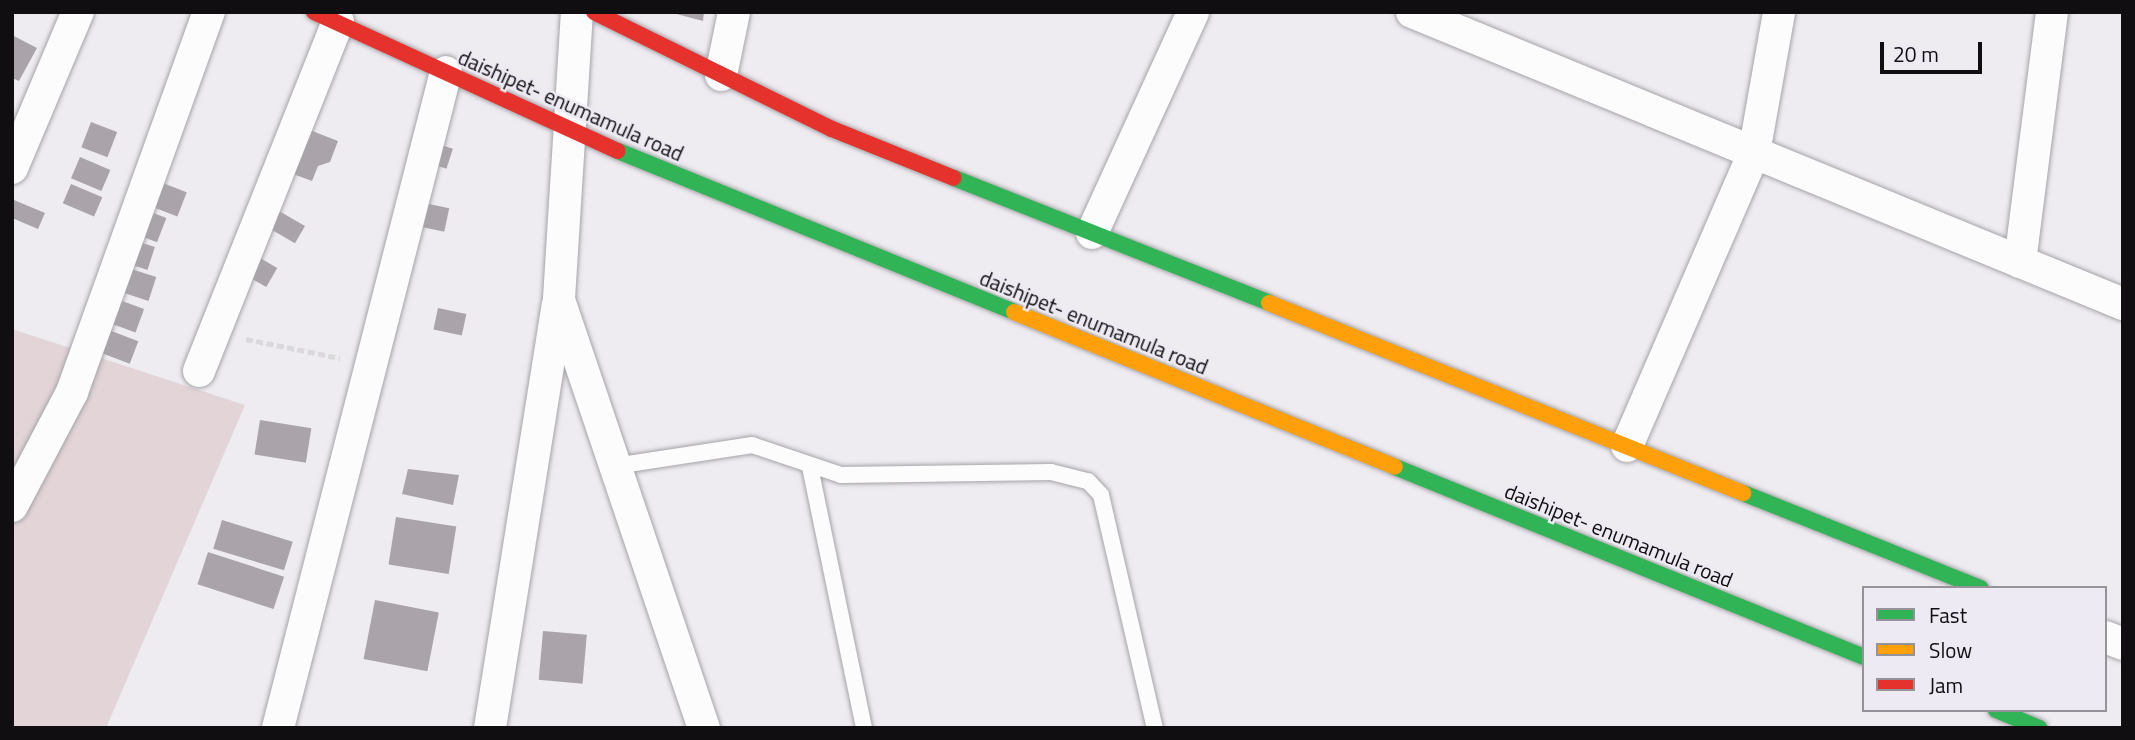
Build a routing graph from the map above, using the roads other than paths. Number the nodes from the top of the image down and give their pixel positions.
1 (78, 12) edge
2 (209, 12) edge
3 (577, 12) edge
4 (594, 12) edge
5 (734, 12) edge
6 (1193, 12) edge
7 (1412, 12) edge
8 (1779, 12) edge
9 (2052, 12) edge
10 (326, 17) edge
11 (1479, 26) edge
12 (446, 72) junction
13 (721, 75) junction
14 (566, 130) junction
15 (1754, 153) junction
16 (12, 168) edge
17 (1093, 233) junction
18 (2020, 262) junction
19 (559, 300) junction
20 (2123, 304) edge
21 (199, 371) dead end
22 (1627, 446) junction
23 (615, 466) junction
24 (810, 467) junction
25 (12, 506) edge
26 (1976, 586) edge
27 (1862, 656) edge
28 (2001, 712) edge
29 (278, 728) edge
30 (490, 728) edge
31 (704, 728) edge
32 (864, 728) edge
33 (1155, 728) edge
34 (2039, 728) edge

1 - 16 street
2 - 25 street
3 - 14 street
4 - 13 street
5 - 13 street
6 - 17 street
7 - 11 street
8 - 15 street
9 - 18 street
10 - 12 street, daishipet- enumamula road
10 - 21 street
11 - 15 street
12 - 14 street, daishipet- enumamula road
12 - 29 street
13 - 17 street
14 - 19 street
14 - 27 street, daishipet- enumamula road
15 - 18 street
15 - 22 street
17 - 22 street
18 - 20 street
19 - 23 street
19 - 30 street
22 - 26 street
23 - 24 lane
23 - 31 street
24 - 32 lane
24 - 33 lane
28 - 34 street

